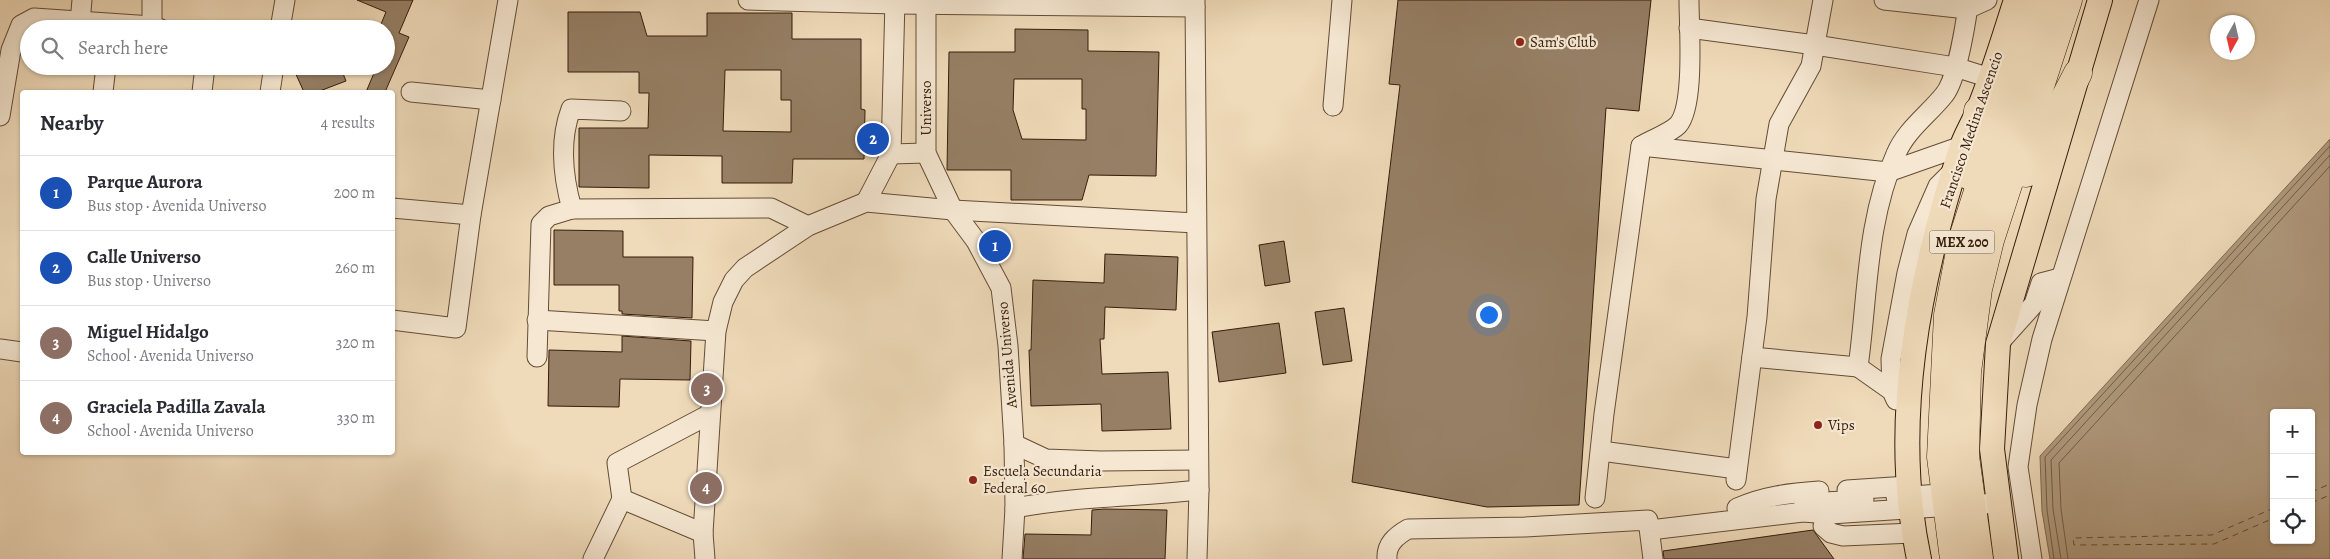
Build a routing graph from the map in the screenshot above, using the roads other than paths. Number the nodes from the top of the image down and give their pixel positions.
1 (82, 0) edge
2 (152, 0) edge
3 (285, 0) edge
4 (508, 0) edge
5 (748, 0) edge
6 (1342, 0) edge
7 (1689, 0) edge
8 (1823, 0) edge
9 (1884, 0) edge
10 (1987, 0) edge
11 (2016, 0) edge
12 (2040, 0) edge
13 (2068, 0) edge
14 (2100, 0) edge
15 (2149, 0) edge
16 (895, 2) edge
17 (926, 2) edge
18 (1195, 3) edge
19 (1968, 5) edge
20 (30, 20) edge
21 (57, 20) edge
22 (80, 20) edge
23 (155, 20) edge
24 (282, 20) edge
25 (20, 28) edge
26 (1689, 28) junction
27 (1815, 44) junction
28 (1955, 67) junction
29 (2078, 73) junction
30 (105, 75) edge
31 (204, 75) edge
32 (273, 75) edge
33 (1990, 78) junction
34 (103, 90) edge
35 (202, 90) edge
36 (270, 90) edge
37 (411, 92) dead end
38 (491, 100) junction
39 (1333, 106) dead end
40 (1978, 110) junction
41 (621, 111) dead end
42 (0, 116) edge
43 (1641, 146) junction
44 (926, 153) junction
45 (891, 154) junction
46 (1959, 157) junction
47 (1773, 158) junction
48 (1888, 172) junction
49 (866, 202) junction
50 (395, 208) edge
51 (572, 209) junction
52 (953, 210) junction
53 (470, 215) junction
54 (1196, 223) junction
55 (808, 226) junction
56 (1990, 240) junction
57 (1962, 241) junction
58 (2060, 278) junction
59 (395, 320) edge
60 (537, 320) junction
61 (716, 331) junction
62 (1998, 344) junction
63 (0, 349) edge
64 (20, 352) edge
65 (537, 357) dead end
66 (1752, 357) junction
67 (1858, 367) junction
68 (1892, 391) junction
69 (710, 414) junction
70 (1909, 431) junction
71 (1014, 444) junction
72 (1601, 451) junction
73 (1197, 460) junction
74 (1199, 490) junction
75 (1998, 496) junction
76 (1595, 498) dead end
77 (622, 499) junction
78 (1958, 499) junction
79 (1015, 508) junction
80 (1910, 509) junction
81 (1738, 513) junction
82 (1649, 525) junction
83 (703, 533) junction
84 (593, 559) edge
85 (705, 559) edge
86 (1012, 559) edge
87 (1197, 559) edge
88 (1387, 559) edge
89 (1653, 559) edge
90 (1919, 559) edge
91 (1954, 559) edge
92 (1979, 559) edge
93 (2006, 559) edge
94 (2032, 559) edge

1 - 22 street
2 - 23 street
3 - 24 street
4 - 38 street
5 - 16 street
6 - 39 street
7 - 26 street
8 - 27 street
9 - 19 street
10 - 19 street
11 - 33 main road, Francisco Medina Ascencio
12 - 57 highway, Francisco Medina Ascencio / MEX 200
13 - 56 highway, Francisco Medina Ascencio / MEX 200
14 - 29 main road
15 - 58 street
16 - 17 street
16 - 45 street
17 - 18 street
17 - 44 street, Universo
18 - 54 street
19 - 28 street
20 - 21 street
25 - 42 street
26 - 27 street
26 - 43 street
27 - 28 street
27 - 47 street
28 - 33 street
28 - 48 street
29 - 56 highway
29 - 62 main road
30 - 34 street
31 - 35 street
32 - 36 street
33 - 40 main road, Francisco Medina Ascencio
37 - 38 street
38 - 53 street
40 - 46 main road, Francisco Medina Ascencio
40 - 57 highway
41 - 51 street
43 - 47 street
43 - 72 street
44 - 45 street
44 - 52 street, Universo
45 - 49 street
46 - 48 street
46 - 68 street
46 - 70 main road, Francisco Medina Ascencio
47 - 48 street
47 - 66 street
48 - 67 street
49 - 52 street
49 - 55 street
50 - 53 street
51 - 55 street
51 - 60 street
52 - 54 street
52 - 71 street, Avenida Universo
53 - 59 street
54 - 73 street
55 - 61 street
56 - 78 highway, Francisco Medina Ascencio / MEX 200
57 - 78 highway, Francisco Medina Ascencio / MEX 200
58 - 62 street
58 - 94 street
60 - 61 street
60 - 65 street
61 - 69 street
62 - 75 main road
63 - 64 street
66 - 67 street
66 - 72 street
67 - 68 street
68 - 70 street
69 - 77 street
69 - 83 street
70 - 80 main road, Francisco Medina Ascencio
71 - 73 street
71 - 79 street, Avenida Universo
72 - 76 street
73 - 74 street
74 - 79 street
74 - 87 street
75 - 78 street
75 - 93 main road
77 - 83 street
77 - 84 street
78 - 80 street
78 - 91 highway, Francisco Medina Ascencio / MEX 200
78 - 92 highway, Francisco Medina Ascencio / MEX 200
79 - 86 street, Avenida Universo
80 - 81 street
80 - 81 street
80 - 90 main road, Francisco Medina Ascencio
81 - 82 street
82 - 88 street
82 - 89 street
83 - 85 street

